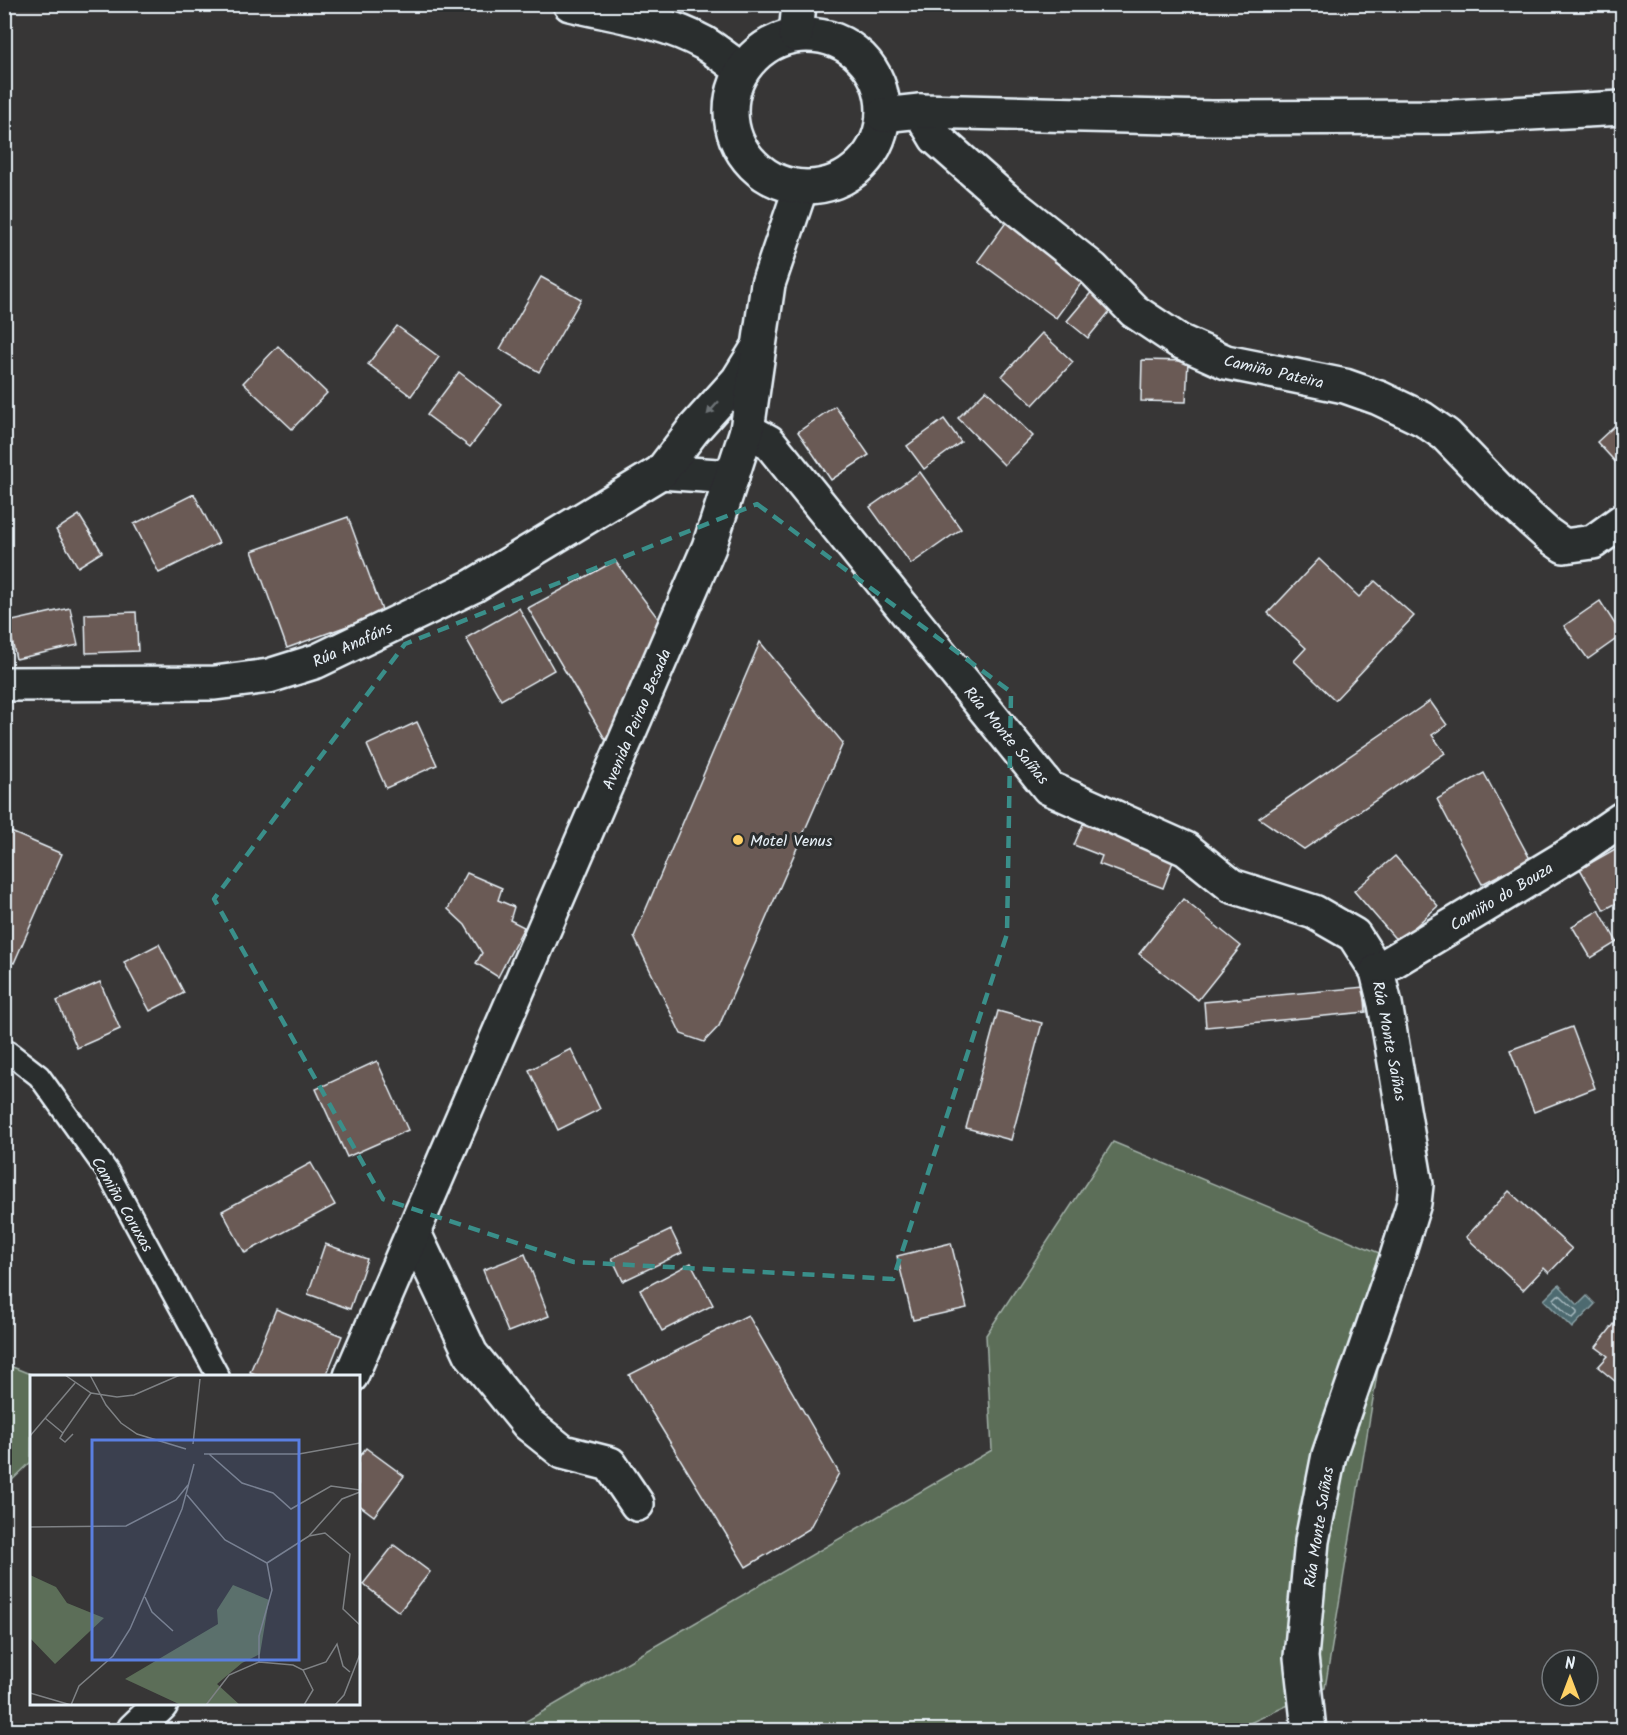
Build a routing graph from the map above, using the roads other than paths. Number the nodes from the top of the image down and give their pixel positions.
1 (570, 4) edge
2 (798, 20) edge
3 (742, 70) junction
4 (1623, 108) edge
5 (920, 111) junction
6 (884, 115) junction
7 (801, 187) junction
8 (761, 344) junction
9 (747, 430) junction
10 (661, 472) junction
11 (732, 477) junction
12 (1623, 521) edge
13 (4, 684) edge
14 (1623, 819) edge
15 (1377, 971) junction
16 (4, 1052) edge
17 (414, 1233) junction
18 (217, 1375) edge
19 (352, 1375) edge
20 (638, 1504) dead end
21 (160, 1705) edge
22 (134, 1731) edge
23 (1309, 1731) edge

1 - 3 street
2 - 3 street
2 - 6 street
3 - 7 street
4 - 5 street
5 - 6 street
5 - 12 street, Camiño Pateira
6 - 7 street
7 - 8 street, Avenida Peirao Besada
8 - 9 street, Avenida Peirao Besada
8 -> 10 street, Rúa Anafáns
9 - 11 street, Avenida Peirao Besada
9 - 15 street, Rúa Monte Saíñas
10 - 11 street
10 - 13 street, Rúa Anafáns
11 - 17 street, Avenida Peirao Besada
14 - 15 street, Camiño do Bouza
15 - 23 street, Rúa Monte Saíñas
16 - 18 lane, Camiño Coruxas
17 - 19 street, Avenida Peirao Besada
17 - 20 street
21 - 22 street

